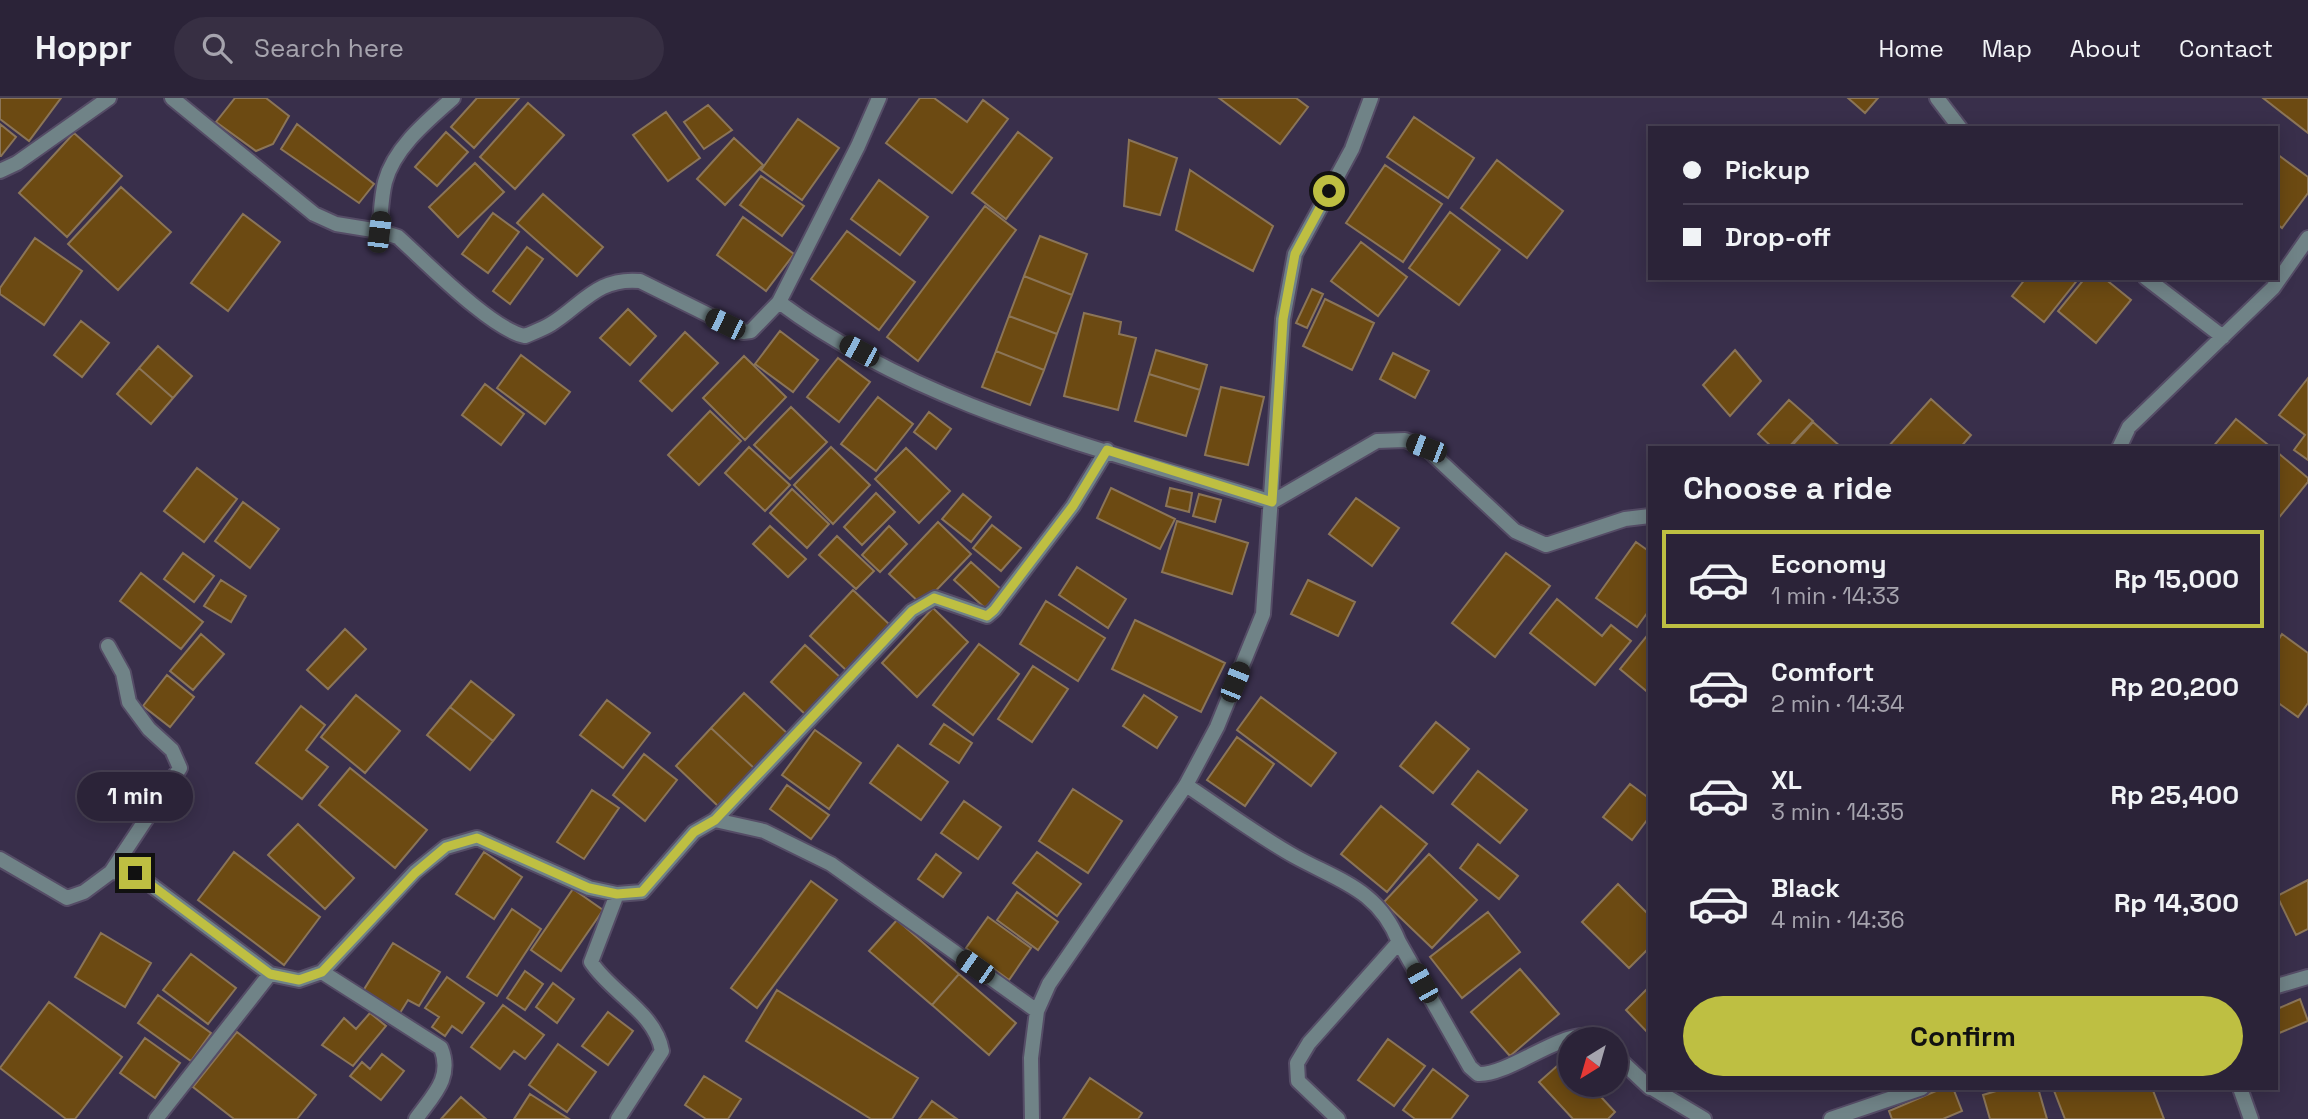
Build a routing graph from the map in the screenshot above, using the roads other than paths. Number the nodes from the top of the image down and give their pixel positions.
1 (109, 98) edge
2 (172, 98) edge
3 (453, 98) edge
4 (879, 98) edge
5 (1371, 98) edge
6 (1937, 98) edge
7 (1958, 126) edge
8 (0, 171) edge
9 (379, 232) junction
10 (2308, 238) edge
11 (2149, 280) edge
12 (779, 302) junction
13 (2223, 337) junction
14 (2120, 446) edge
15 (1107, 450) junction
16 (1272, 502) junction
17 (1648, 516) edge
18 (108, 646) dead end
19 (1186, 785) junction
20 (715, 820) junction
21 (0, 859) edge
22 (111, 872) junction
23 (617, 894) junction
24 (1399, 942) junction
25 (322, 972) junction
26 (270, 974) junction
27 (2308, 977) edge
28 (2278, 986) edge
29 (1037, 1011) junction
30 (1558, 1044) edge
31 (1628, 1067) edge
32 (1648, 1085) edge
33 (1654, 1090) edge
34 (1916, 1090) edge
35 (2241, 1090) edge
36 (156, 1119) edge
37 (416, 1119) edge
38 (618, 1119) edge
39 (1032, 1119) edge
40 (1338, 1119) edge
41 (1704, 1119) edge
42 (1831, 1119) edge
43 (2251, 1119) edge

1 - 8 street
2 - 9 street
3 - 9 street
4 - 12 street
5 - 16 street
6 - 7 street
9 - 12 street
10 - 13 street
11 - 13 street
12 - 15 street
13 - 14 street
15 - 16 street
15 - 20 street
16 - 17 street
16 - 19 street
18 - 22 street
19 - 24 street
19 - 29 street
20 - 23 street
20 - 29 street
21 - 22 street
22 - 26 street
23 - 25 street
23 - 38 street
24 - 30 street
24 - 40 street
25 - 26 street
25 - 37 street
26 - 36 street
27 - 28 street
29 - 39 street
31 - 32 street
33 - 41 street
34 - 42 street
35 - 43 street

